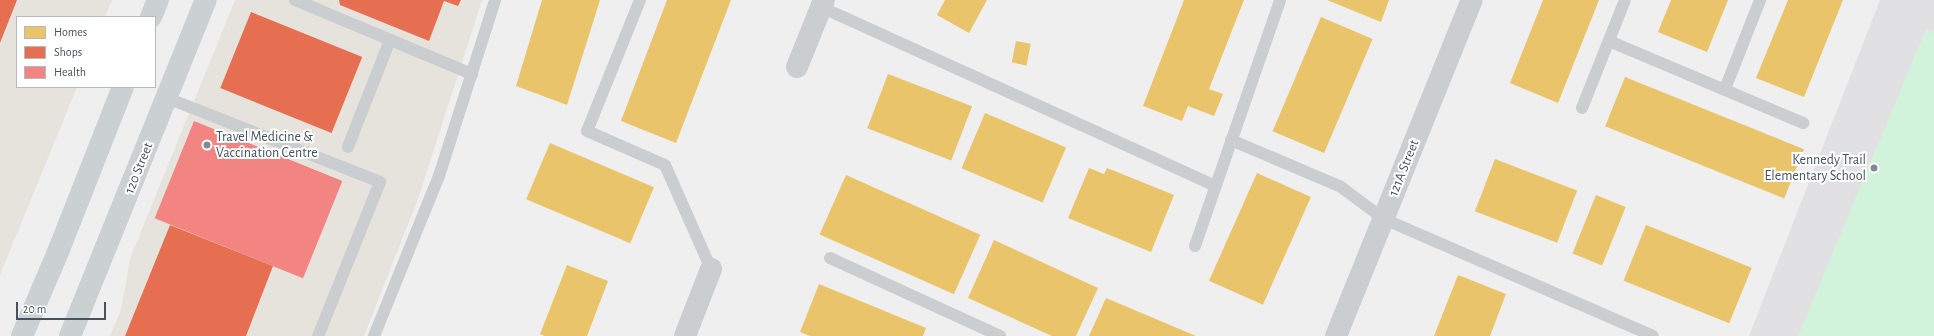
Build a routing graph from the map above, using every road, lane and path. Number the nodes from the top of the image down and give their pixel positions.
1 (158, 0) edge
2 (206, 0) edge
3 (495, 0) edge
4 (640, 0) edge
5 (1280, 0) edge
6 (1472, 0) edge
7 (1625, 0) edge
8 (1760, 0) edge
9 (298, 1) edge
10 (822, 3) edge
11 (151, 16) edge
12 (390, 40) junction
13 (1609, 41) junction
14 (797, 68) dead end
15 (472, 74) junction
16 (123, 88) edge
17 (1725, 90) junction
18 (167, 98) junction
19 (1582, 108) dead end
20 (1803, 123) dead end
21 (1231, 140) junction
22 (348, 147) dead end
23 (1215, 186) junction
24 (1384, 218) junction
25 (1195, 246) dead end
26 (830, 258) dead end
27 (711, 269) joint
28 (22, 336) edge
29 (70, 336) edge
30 (318, 336) edge
31 (374, 336) edge
32 (685, 336) edge
33 (1000, 336) edge
34 (1336, 336) edge
35 (1653, 336) edge

1 - 11 main road
2 - 18 main road, 120 Street
3 - 15 lane
4 - 27 lane
5 - 21 lane
6 - 24 street, 121A Street
7 - 13 lane
8 - 17 lane
9 - 12 lane
10 - 14 street
10 - 23 lane
12 - 15 lane
12 - 22 lane
13 - 17 lane
13 - 19 lane
15 - 31 lane
16 - 28 main road
17 - 20 lane
18 - 29 main road, 120 Street
18 - 30 lane
21 - 23 lane
21 - 24 lane
23 - 25 lane
24 - 34 street, 121A Street
24 - 35 lane
26 - 33 lane
27 - 32 street

